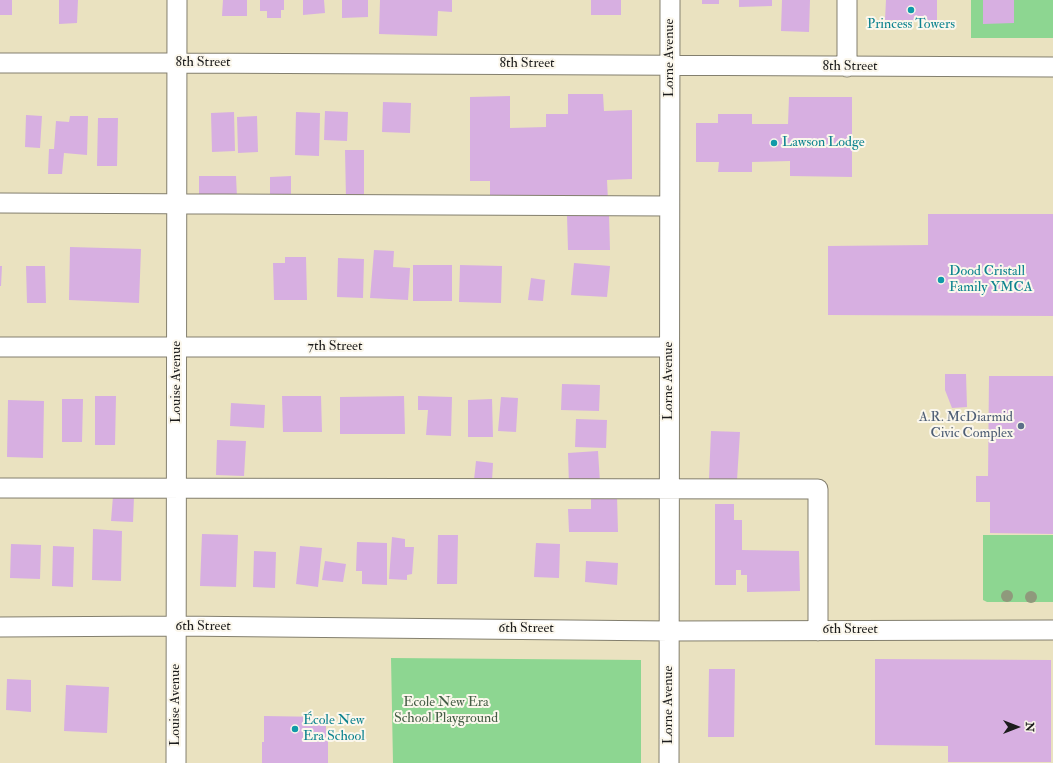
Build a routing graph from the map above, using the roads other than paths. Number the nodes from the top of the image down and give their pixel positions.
1 (177, 0) edge
2 (670, 0) edge
3 (847, 0) edge
4 (0, 63) edge
5 (177, 63) junction
6 (670, 65) junction
7 (847, 67) junction
8 (1053, 67) edge
9 (0, 203) edge
10 (177, 204) junction
11 (669, 206) junction
12 (0, 347) edge
13 (177, 347) junction
14 (669, 347) junction
15 (0, 488) edge
16 (177, 488) junction
17 (669, 488) junction
18 (176, 626) junction
19 (0, 627) edge
20 (669, 630) junction
21 (818, 630) junction
22 (1053, 630) edge
23 (176, 763) edge
24 (669, 763) edge

1 - 5 street, Louise Avenue
2 - 6 street, Lorne Avenue
3 - 7 street
4 - 5 street, 8th Street
5 - 6 street, 8th Street
5 - 10 street, Louise Avenue
6 - 7 street, 8th Street
6 - 11 street, Lorne Avenue
7 - 8 street, 8th Street
9 - 10 street
10 - 11 street
10 - 13 street, Louise Avenue
11 - 14 street, Lorne Avenue
12 - 13 street, 7th Street
13 - 14 street, 7th Street
13 - 16 street, Louise Avenue
14 - 17 street, Lorne Avenue
15 - 16 street
16 - 17 street
16 - 18 street, Louise Avenue
17 - 20 street, Lorne Avenue
17 - 21 street
18 - 19 street, 6th Street
18 - 20 street, 6th Street
18 - 23 street, Louise Avenue
20 - 21 street, 6th Street
20 - 24 street, Lorne Avenue
21 - 22 street, 6th Street

